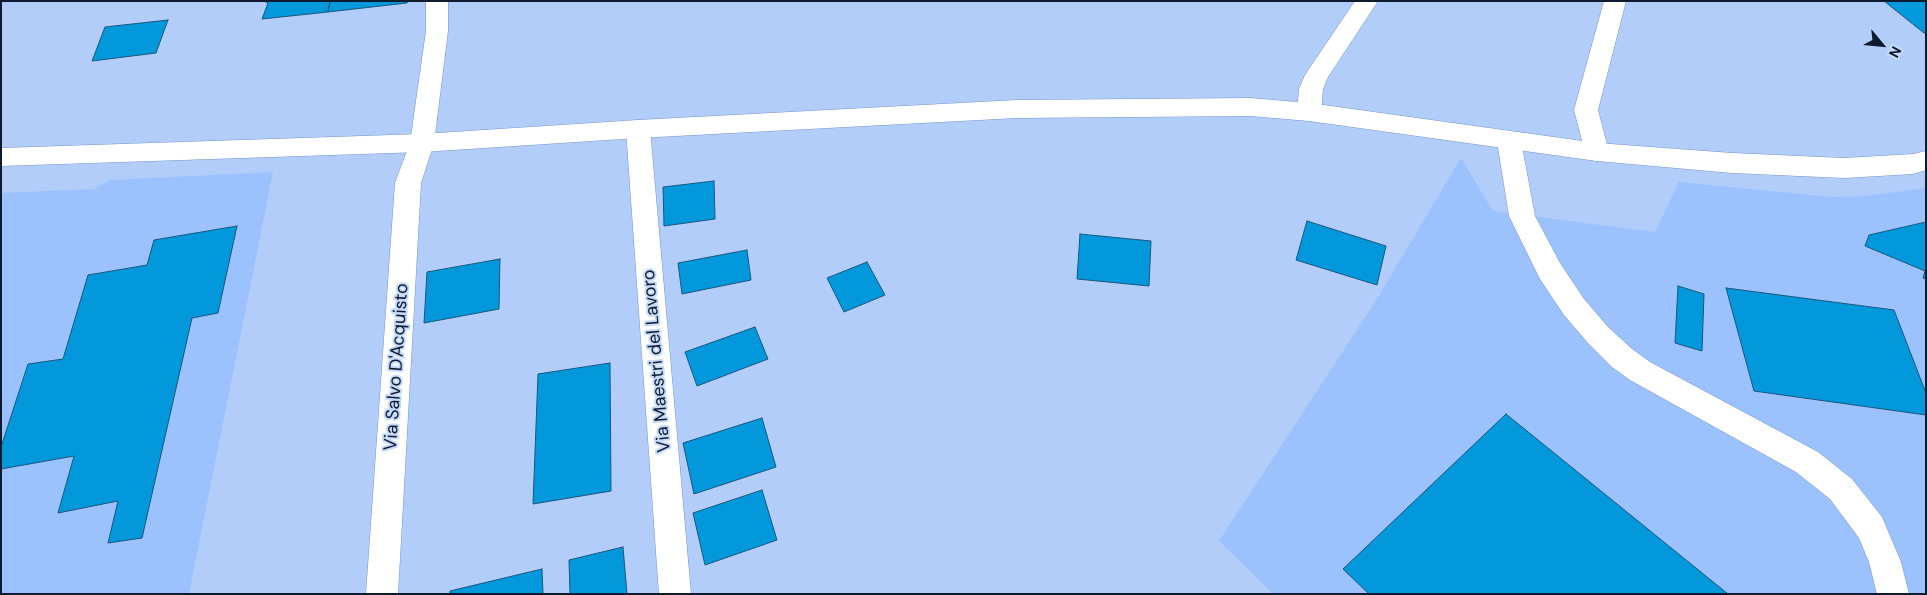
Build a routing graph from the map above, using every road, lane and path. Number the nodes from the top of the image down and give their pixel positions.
1 (437, 1) edge
2 (1367, 1) edge
3 (1615, 1) edge
4 (1309, 112) junction
5 (638, 129) junction
6 (1509, 141) junction
7 (422, 143) junction
8 (1597, 152) junction
9 (1, 157) edge
10 (1926, 160) edge
11 (382, 594) edge
12 (676, 594) edge
13 (1893, 594) edge

1 - 7 main road, Via Salvo D'Acquisto
2 - 4 main road
3 - 8 main road
4 - 5 main road
4 - 6 main road
5 - 7 main road
5 - 12 main road, Via Maestri del Lavoro
6 - 8 main road
6 - 13 main road
7 - 9 main road
7 - 11 main road, Via Salvo D'Acquisto
8 - 10 main road

